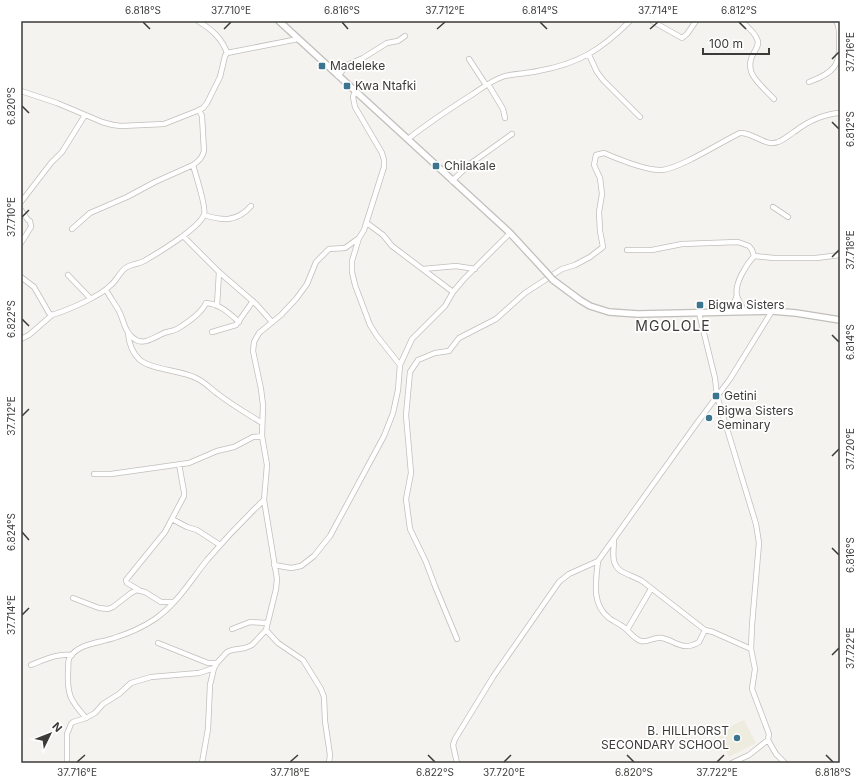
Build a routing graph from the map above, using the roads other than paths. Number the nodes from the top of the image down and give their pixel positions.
1 (198, 21) edge
2 (279, 21) edge
3 (630, 21) edge
4 (652, 21) edge
5 (696, 21) edge
6 (741, 21) edge
7 (836, 21) edge
8 (405, 36) dead end
9 (298, 39) junction
10 (227, 53) junction
11 (589, 55) junction
12 (469, 59) dead end
13 (338, 76) junction
14 (809, 82) dead end
15 (487, 85) junction
16 (21, 90) edge
17 (355, 92) junction
18 (774, 99) dead end
19 (199, 110) junction
20 (840, 113) edge
21 (85, 115) junction
22 (640, 117) dead end
23 (505, 118) dead end
24 (512, 134) dead end
25 (408, 139) junction
26 (193, 165) junction
27 (452, 181) junction
28 (21, 202) edge
29 (251, 206) dead end
30 (773, 206) dead end
31 (21, 210) edge
32 (204, 215) junction
33 (788, 217) dead end
34 (367, 223) junction
35 (72, 229) dead end
36 (510, 233) junction
37 (183, 236) junction
38 (359, 238) junction
39 (21, 243) edge
40 (627, 250) dead end
41 (840, 255) edge
42 (754, 256) junction
43 (423, 268) junction
44 (474, 269) junction
45 (219, 272) junction
46 (68, 275) dead end
47 (21, 277) edge
48 (106, 290) junction
49 (453, 292) junction
50 (737, 295) junction
51 (90, 298) junction
52 (252, 301) junction
53 (217, 306) junction
54 (744, 311) junction
55 (772, 311) junction
56 (731, 312) junction
57 (699, 313) junction
58 (52, 314) junction
59 (840, 320) edge
60 (239, 322) junction
61 (272, 322) junction
62 (128, 332) junction
63 (212, 332) dead end
64 (21, 339) edge
65 (400, 365) junction
66 (717, 396) junction
67 (262, 423) junction
68 (262, 436) junction
69 (179, 464) junction
70 (94, 474) dead end
71 (264, 500) junction
72 (172, 519) junction
73 (614, 538) junction
74 (220, 545) junction
75 (598, 561) junction
76 (274, 565) junction
77 (651, 589) junction
78 (139, 590) junction
79 (73, 598) dead end
80 (174, 602) junction
81 (267, 623) junction
82 (232, 629) dead end
83 (266, 630) junction
84 (627, 630) junction
85 (705, 630) junction
86 (457, 639) dead end
87 (158, 644) dead end
88 (751, 649) junction
89 (72, 655) junction
90 (217, 663) junction
91 (31, 666) dead end
92 (214, 668) junction
93 (86, 718) junction
94 (768, 740) junction
95 (67, 763) edge
96 (202, 763) edge
97 (329, 763) edge
98 (457, 763) edge
99 (732, 763) edge
100 (785, 763) edge

1 - 10 street
2 - 9 street
3 - 11 street
4 - 5 street
6 - 18 street
7 - 14 street
8 - 13 street
9 - 10 street
9 - 13 street
10 - 19 street
11 - 15 street
11 - 22 street
12 - 15 street
13 - 17 street
15 - 23 street
15 - 25 street
16 - 21 street
17 - 25 street
17 - 34 street
19 - 21 street
19 - 26 street
20 - 86 street
21 - 28 street
24 - 27 street
25 - 27 street
26 - 32 street
26 - 35 street
27 - 36 street
29 - 32 street
30 - 33 street
31 - 39 street
32 - 37 street
34 - 38 street
34 - 43 street
36 - 44 street
36 - 57 street, bridge
37 - 45 street
37 - 48 street
38 - 61 street
38 - 65 street
40 - 42 street
41 - 42 street
42 - 50 street
43 - 44 street
43 - 49 street
44 - 49 street
45 - 52 street
45 - 53 street
46 - 51 street
47 - 58 street
48 - 51 street
48 - 62 street
49 - 65 street
50 - 54 street
50 - 56 street
51 - 58 street
52 - 60 street
52 - 61 street
53 - 60 street
53 - 62 street
54 - 55 street
54 - 56 street
55 - 59 street
55 - 66 street
56 - 57 street
57 - 66 street
58 - 64 street
60 - 63 street
61 - 67 street
62 - 67 street
65 - 76 street
66 - 73 street
66 - 88 street
67 - 68 street
68 - 69 street
68 - 71 street
69 - 70 street
69 - 72 street
71 - 74 street
71 - 76 street
72 - 74 street
72 - 78 street
73 - 75 street
73 - 77 street
74 - 80 street
75 - 84 street
75 - 98 street
76 - 81 street
77 - 84 street
77 - 85 street
78 - 79 street
78 - 80 street
80 - 89 street
81 - 82 street
81 - 83 street
83 - 90 street
83 - 97 street
84 - 85 street
85 - 88 street
87 - 90 street
88 - 94 street
89 - 91 street
89 - 93 street
90 - 92 street
92 - 93 street
92 - 96 street
93 - 95 street
94 - 99 street
94 - 100 street

